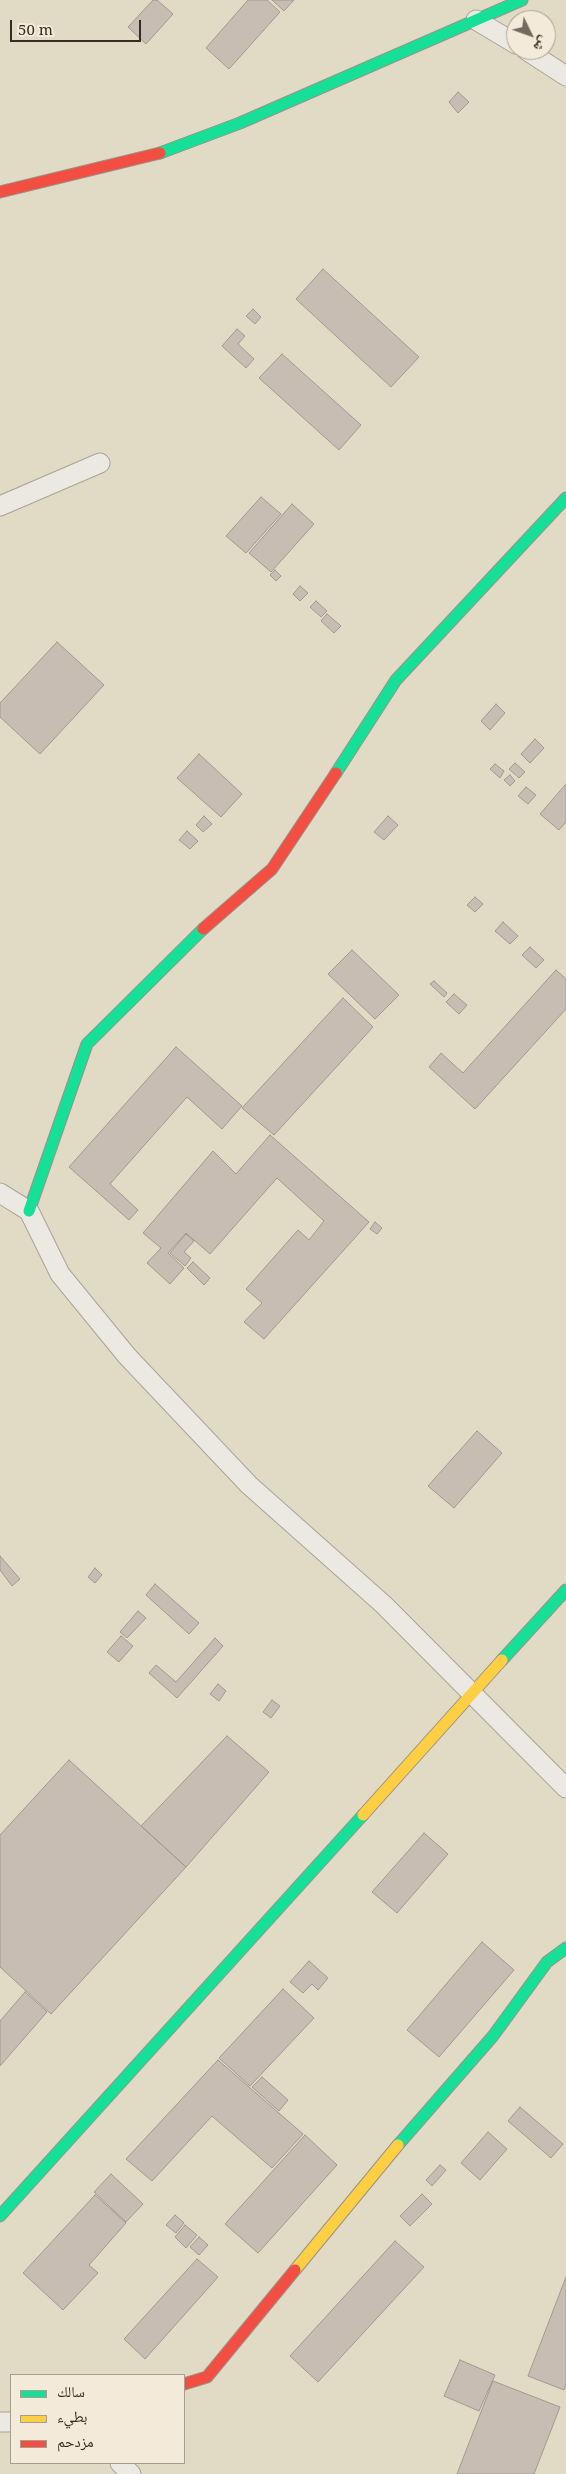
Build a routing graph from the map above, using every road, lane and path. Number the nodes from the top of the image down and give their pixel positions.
1 (522, 0) edge
2 (476, 20) junction
3 (506, 38) edge
4 (541, 60) edge
5 (566, 76) edge
6 (0, 192) edge
7 (100, 462) dead end
8 (566, 498) edge
9 (0, 506) edge
10 (0, 1193) edge
11 (28, 1211) junction
12 (566, 1590) edge
13 (472, 1694) junction
14 (566, 1788) edge
15 (566, 1948) edge
16 (0, 2216) edge
17 (185, 2384) edge
18 (121, 2464) edge
19 (131, 2474) edge

1 - 2 street
2 - 3 street
2 - 6 street
4 - 5 street
7 - 9 street
8 - 11 street
10 - 11 street
11 - 13 street
12 - 13 street
13 - 14 street
13 - 16 street
15 - 17 street
18 - 19 street

